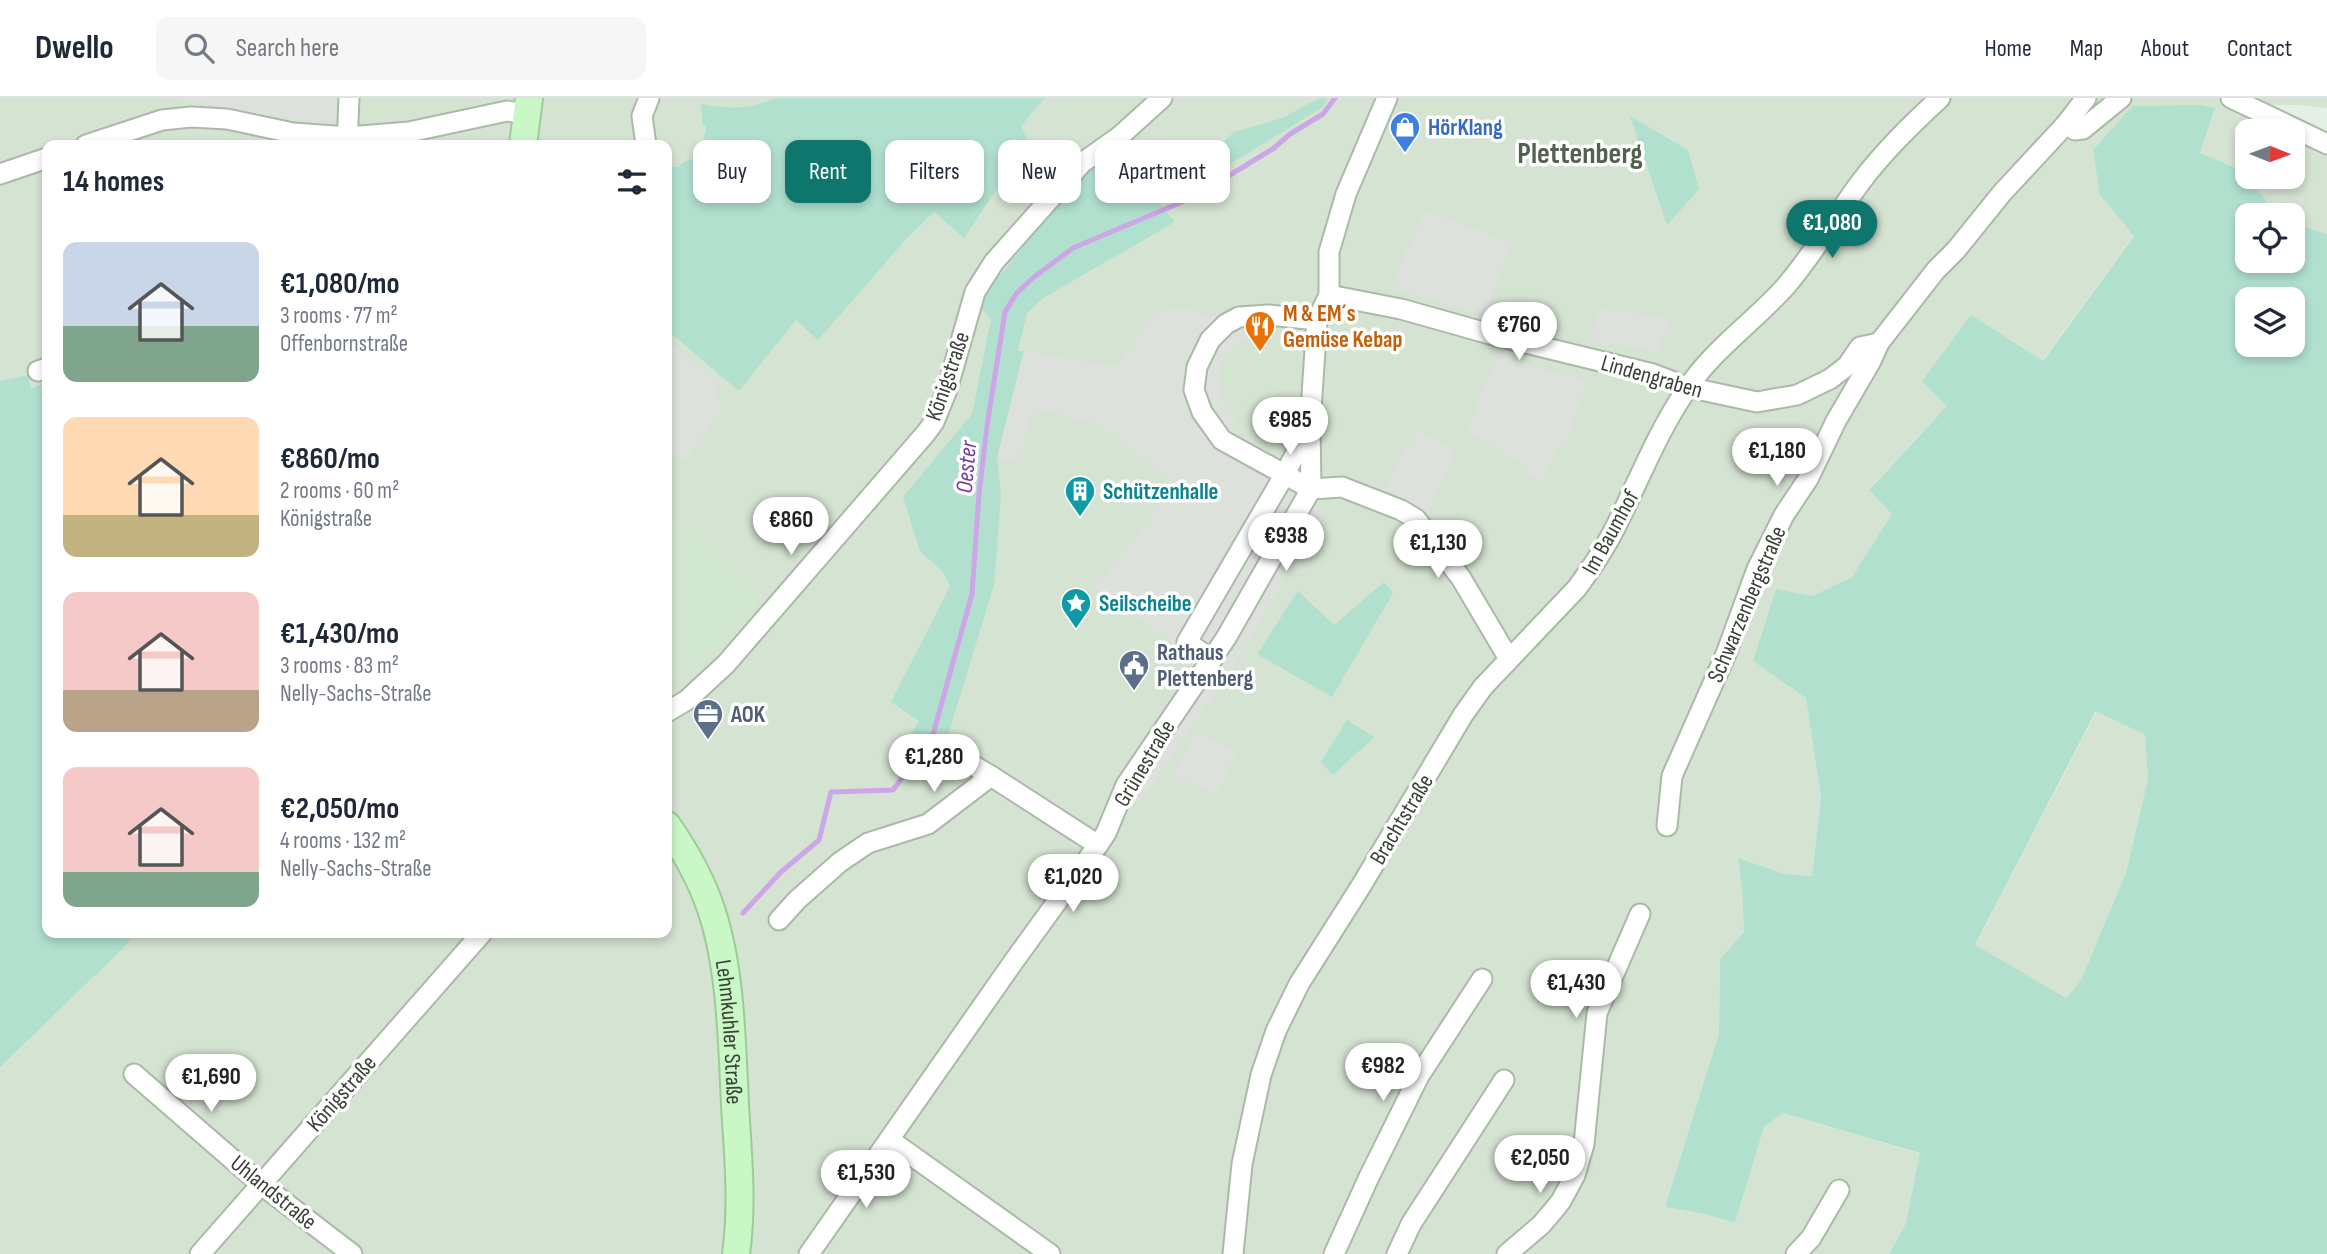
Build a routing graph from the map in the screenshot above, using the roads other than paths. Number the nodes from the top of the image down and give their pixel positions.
1 (349, 98) edge
2 (649, 98) edge
3 (1162, 98) edge
4 (1387, 98) edge
5 (1940, 98) edge
6 (2087, 98) edge
7 (2121, 98) edge
8 (2231, 98) edge
9 (528, 106) edge
10 (2066, 124) junction
11 (101, 140) edge
12 (339, 140) edge
13 (347, 140) edge
14 (354, 140) edge
15 (524, 140) edge
16 (645, 140) edge
17 (2327, 144) edge
18 (42, 160) edge
19 (0, 174) edge
20 (1329, 295) junction
21 (1317, 320) junction
22 (1879, 343) junction
23 (1687, 387) junction
24 (1310, 425) junction
25 (1285, 474) junction
26 (1311, 489) junction
27 (1509, 659) junction
28 (1212, 660) junction
29 (672, 709) edge
30 (967, 761) dead end
31 (991, 776) junction
32 (1667, 826) dead end
33 (672, 833) edge
34 (1098, 845) junction
35 (1640, 914) dead end
36 (779, 920) dead end
37 (477, 938) edge
38 (1482, 979) dead end
39 (134, 1074) dead end
40 (1504, 1080) dead end
41 (890, 1140) junction
42 (262, 1185) junction
43 (1839, 1190) dead end
44 (1510, 1253) edge
45 (200, 1254) edge
46 (352, 1254) edge
47 (736, 1254) edge
48 (809, 1254) edge
49 (1050, 1254) edge
50 (1233, 1254) edge
51 (1334, 1254) edge
52 (1397, 1254) edge
53 (1796, 1254) edge

1 - 13 street
2 - 16 street
3 - 29 street, Königstraße
4 - 20 street
5 - 23 street, Im Baumhof
6 - 10 street, Schwarzenbergstraße
7 - 10 street
8 - 17 street
9 - 14 street
9 - 15 street
10 - 22 street, Schwarzenbergstraße
11 - 12 street
18 - 19 street
20 - 21 street
20 - 23 street, Lindengraben
21 - 24 street
21 - 25 street
22 - 23 street, Lindengraben
22 - 32 street, Schwarzenbergstraße
23 - 27 street, Im Baumhof
24 - 25 street
24 - 26 street
25 - 26 street
25 - 28 street
26 - 27 street
26 - 28 street, Grünestraße
27 - 50 street, Brachtstraße
28 - 34 street, Grünestraße
30 - 31 street
31 - 34 street
31 - 36 street
33 - 47 street, Lehmkuhler Straße
34 - 41 street, Grünestraße
35 - 44 street
37 - 42 street, Königstraße
38 - 51 street
39 - 42 street, Uhlandstraße
40 - 52 street
41 - 48 street, Grünestraße
41 - 49 street
42 - 45 street, Königstraße
42 - 46 street, Uhlandstraße
43 - 53 street

